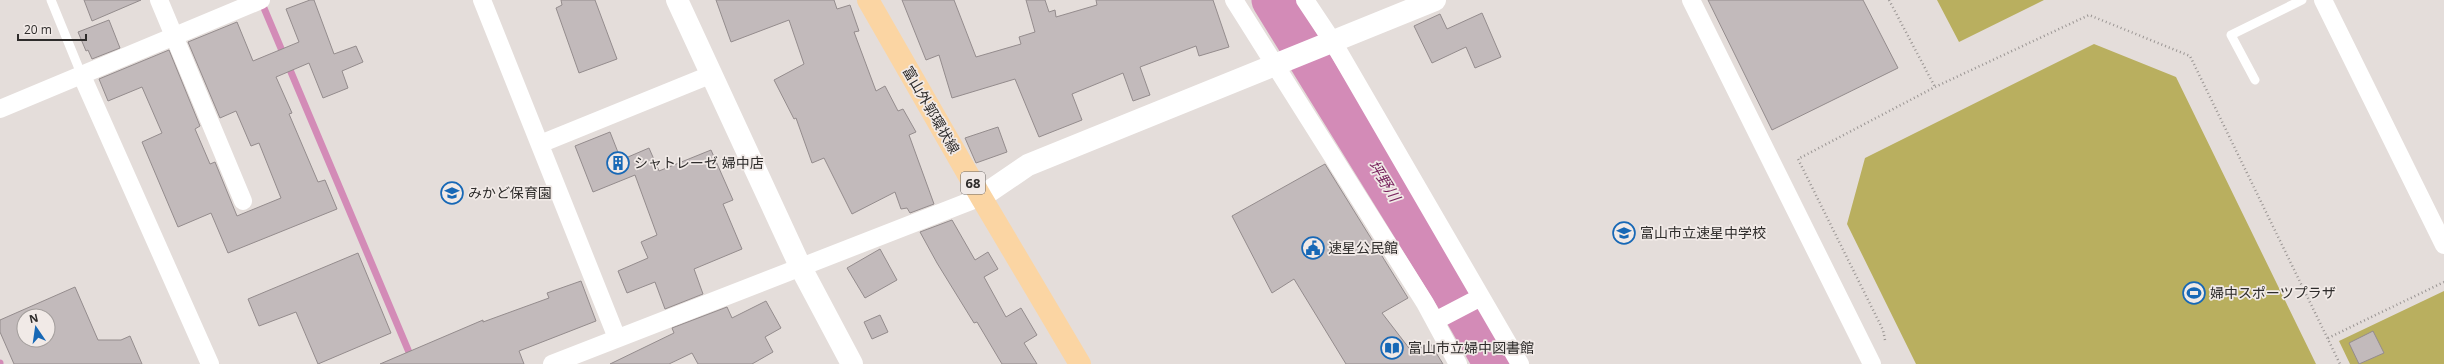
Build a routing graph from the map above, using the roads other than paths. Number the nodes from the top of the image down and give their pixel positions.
1 (51, 0) edge
2 (159, 0) edge
3 (261, 0) edge
4 (482, 0) edge
5 (677, 0) edge
6 (868, 0) edge
7 (1234, 0) edge
8 (1305, 0) edge
9 (1691, 0) edge
10 (2302, 0) edge
11 (2323, 0) edge
12 (1427, 1) edge
13 (174, 37) junction
14 (1333, 42) junction
15 (1276, 65) junction
16 (82, 76) junction
17 (710, 76) junction
18 (2255, 80) dead end
19 (0, 110) edge
20 (540, 144) junction
21 (981, 197) junction
22 (243, 201) dead end
23 (2444, 245) edge
24 (800, 266) junction
25 (1481, 296) junction
26 (1435, 321) junction
27 (617, 338) junction
28 (210, 364) edge
29 (552, 364) edge
30 (852, 364) edge
31 (1080, 364) edge
32 (1458, 364) edge
33 (1520, 364) edge
34 (1872, 364) edge

1 - 16 lane
2 - 13 street
3 - 13 street
4 - 20 street
5 - 17 street
6 - 21 main road, 富山外郭環状線 / 68
7 - 15 street
8 - 14 street
9 - 34 street
10 - 18 lane
11 - 23 street
12 - 14 street
13 - 16 street
13 - 22 street
14 - 15 street
14 - 25 street
15 - 21 street
15 - 26 street
16 - 19 street
16 - 28 street
17 - 20 street
17 - 24 street
20 - 27 street
21 - 24 street
21 - 31 main road, 富山外郭環状線 / 68
24 - 27 street
24 - 30 street
25 - 26 street
25 - 33 street
26 - 32 street
27 - 29 street

